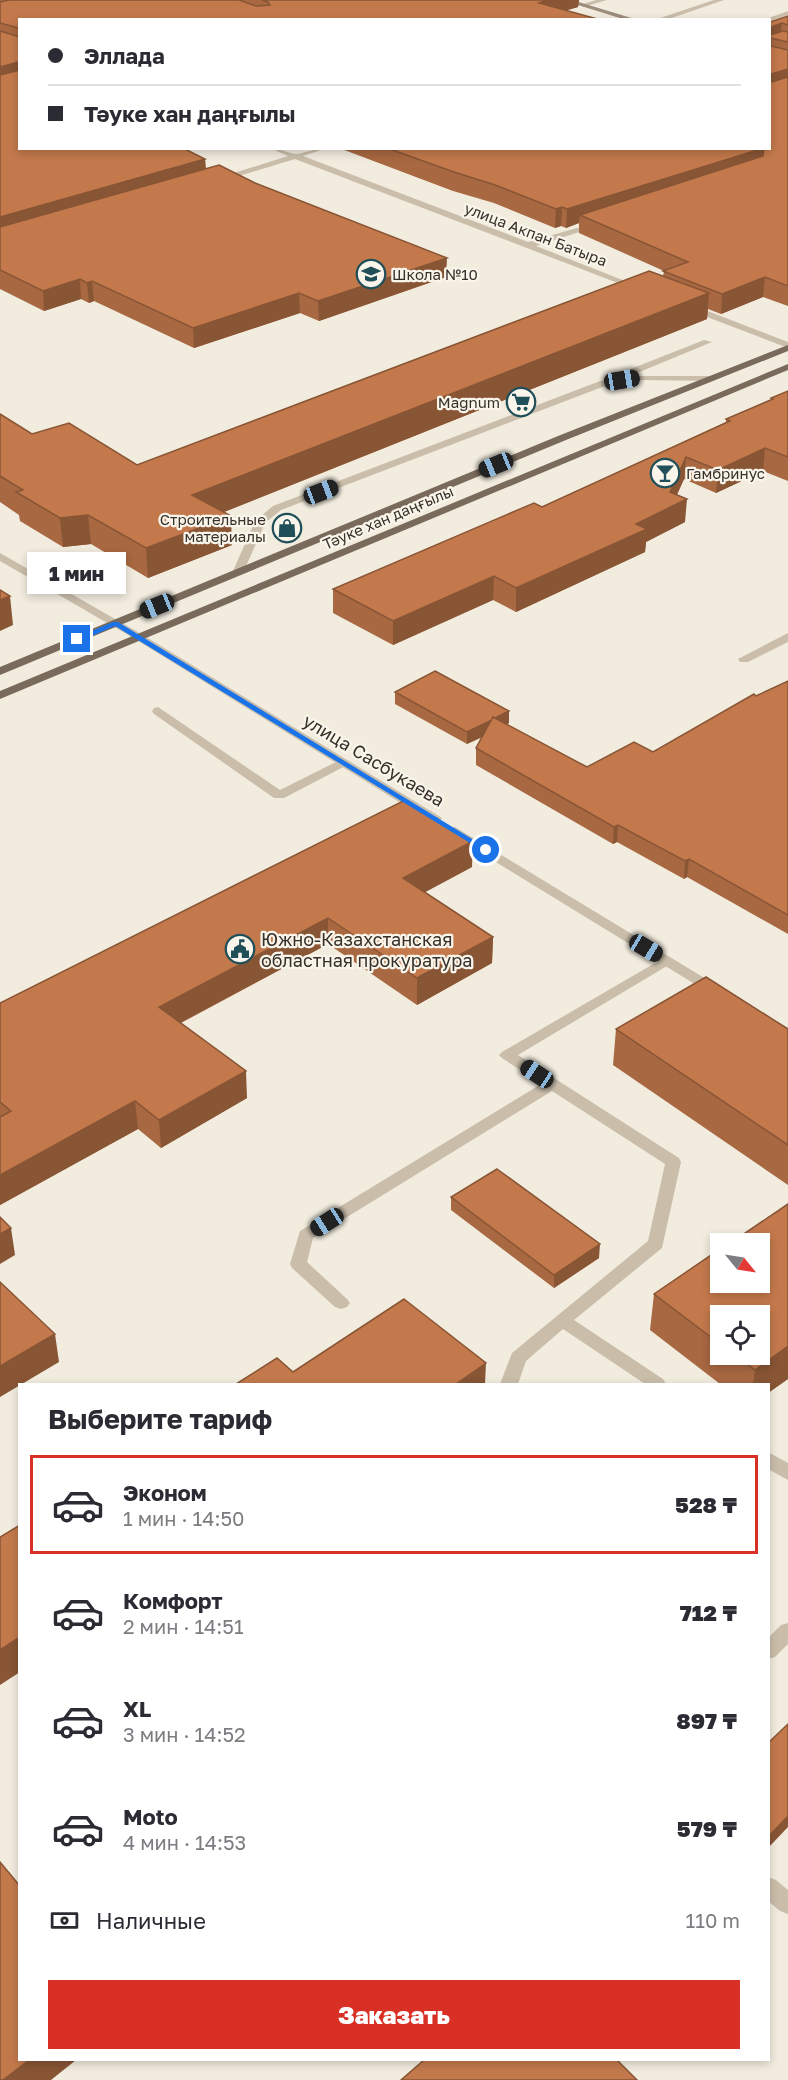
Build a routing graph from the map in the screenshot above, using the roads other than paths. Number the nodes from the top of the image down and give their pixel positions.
1 (565, 0) edge
2 (603, 0) edge
3 (721, 0) edge
4 (583, 5) junction
5 (788, 13) edge
6 (629, 18) edge
7 (663, 18) edge
8 (771, 18) edge
9 (279, 150) edge
10 (317, 150) edge
11 (296, 157) junction
12 (220, 172) edge
13 (230, 176) junction
14 (207, 182) edge
15 (606, 220) edge
16 (529, 245) junction
17 (648, 291) edge
18 (680, 303) edge
19 (707, 342) dead end
20 (788, 346) edge
21 (788, 367) edge
22 (710, 379) junction
23 (603, 383) junction
24 (0, 556) edge
25 (239, 571) junction
26 (115, 623) junction
27 (139, 637) junction
28 (788, 637) edge
29 (744, 659) dead end
30 (0, 671) edge
31 (0, 695) edge
32 (158, 711) dead end
33 (345, 764) junction
34 (667, 960) junction
35 (727, 997) edge
36 (552, 1084) junction
37 (340, 1303) dead end
38 (562, 1320) junction
39 (509, 1383) edge
40 (656, 1383) edge
41 (770, 1461) edge
42 (788, 1473) edge
43 (788, 1631) edge
44 (770, 1648) edge
45 (770, 1889) edge
46 (788, 1904) edge

1 - 4 main road
2 - 4 street
3 - 7 street
4 - 6 main road
5 - 8 street
9 - 11 street, улица Акпан Батыра
10 - 11 street
11 - 13 street
11 - 16 street, улица Акпан Батыра
12 - 13 street
13 - 14 street
15 - 16 street
16 - 17 street, улица Акпан Батыра
18 - 20 street
19 - 23 street
20 - 22 main road, Тәуке хан даңғылы
21 - 27 main road, Тәуке хан даңғылы
22 - 23 street
22 - 25 main road, Тәуке хан даңғылы
23 - 25 street
24 - 26 street, улица Сасбукаева
25 - 26 main road, Тәуке хан даңғылы
26 - 27 street, улица Сасбукаева
26 - 30 main road, Тәуке хан даңғылы
27 - 31 main road, Тәуке хан даңғылы
27 - 33 street, улица Сасбукаева
28 - 29 street
32 - 33 street
33 - 34 street, улица Сасбукаева
34 - 35 street, улица Сасбукаева
34 - 36 street
36 - 37 street
36 - 38 street
38 - 39 street
38 - 40 street
41 - 42 street
43 - 44 street
45 - 46 street

